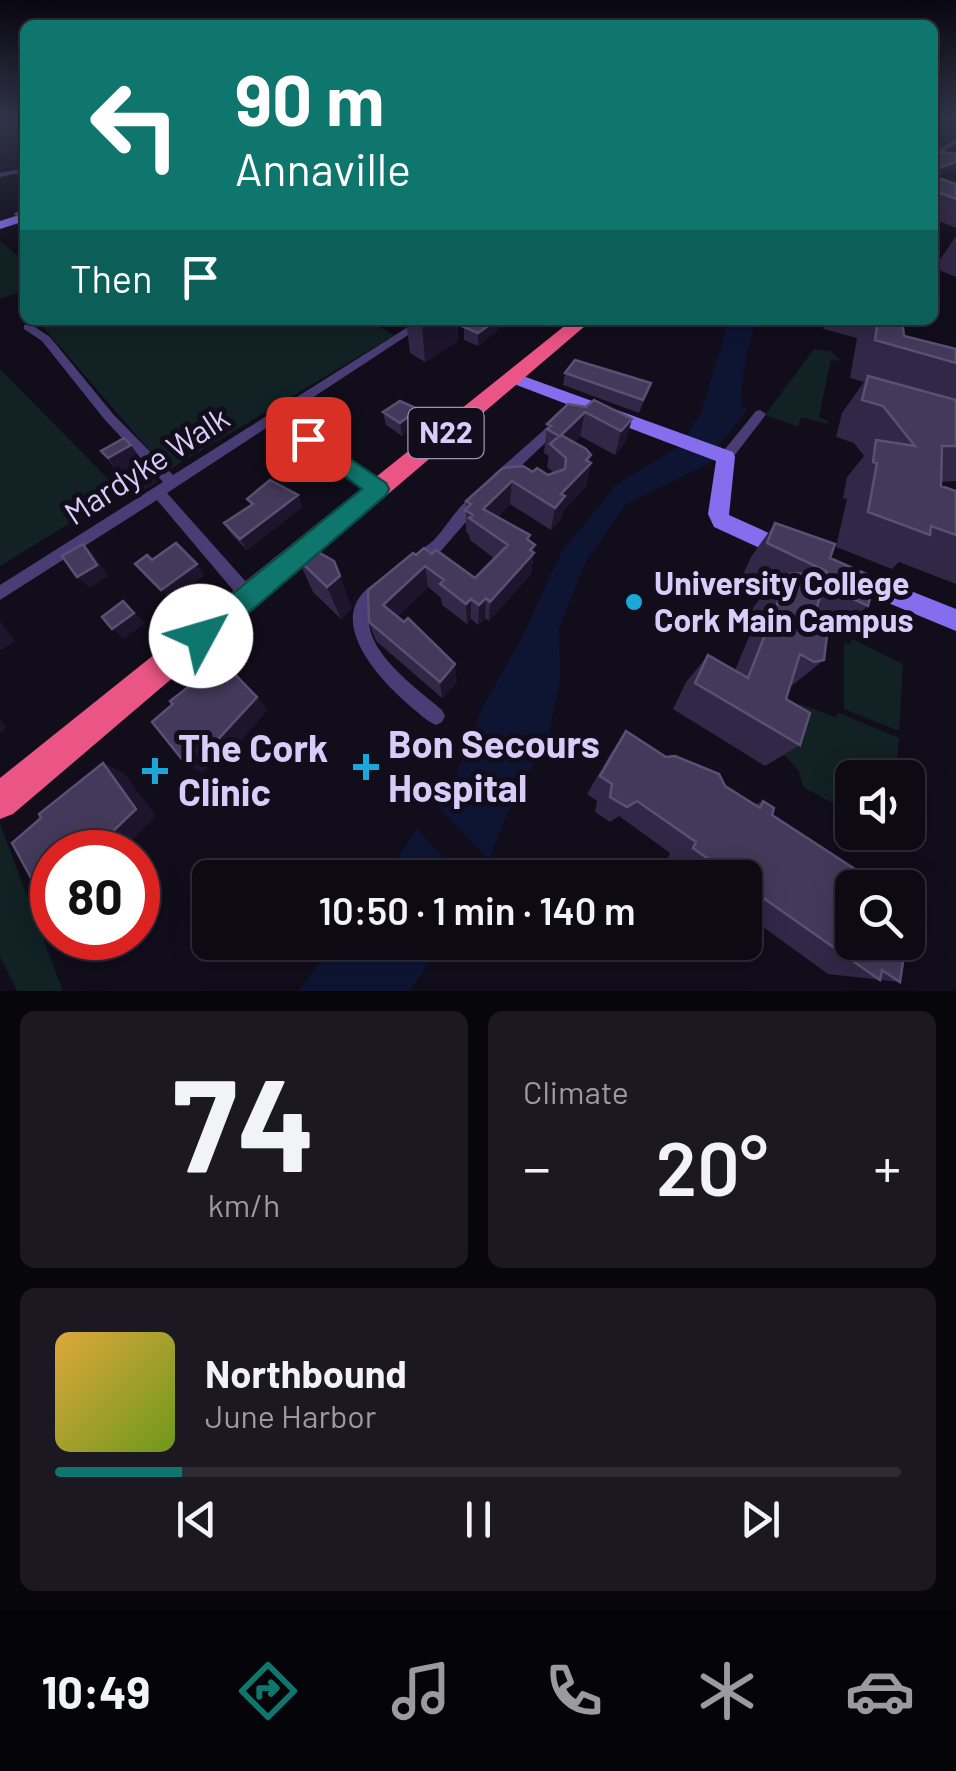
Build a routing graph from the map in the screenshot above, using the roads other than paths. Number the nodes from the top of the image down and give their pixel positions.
1 (418, 325) edge
2 (577, 325) edge
3 (28, 328) dead end
4 (512, 377) junction
5 (578, 402) junction
6 (760, 414) dead end
7 (308, 439) dead end
8 (721, 455) junction
9 (514, 464) junction
10 (535, 477) edge
11 (172, 482) junction
12 (378, 489) junction
13 (158, 492) junction
14 (0, 593) edge
15 (249, 597) junction
16 (956, 620) edge
17 (436, 716) dead end
18 (0, 801) edge

1 - 11 street, Mardyke Walk
2 - 4 highway, N22
3 - 11 street
4 - 5 street
4 - 12 highway, N22
5 - 8 street
5 - 9 street
6 - 8 street
7 - 12 street
8 - 16 street
9 - 10 street
9 - 17 street
11 - 13 street, Mardyke Walk
12 - 15 highway, N22
13 - 14 street, Mardyke Walk
13 - 15 street
15 - 18 highway, N22

